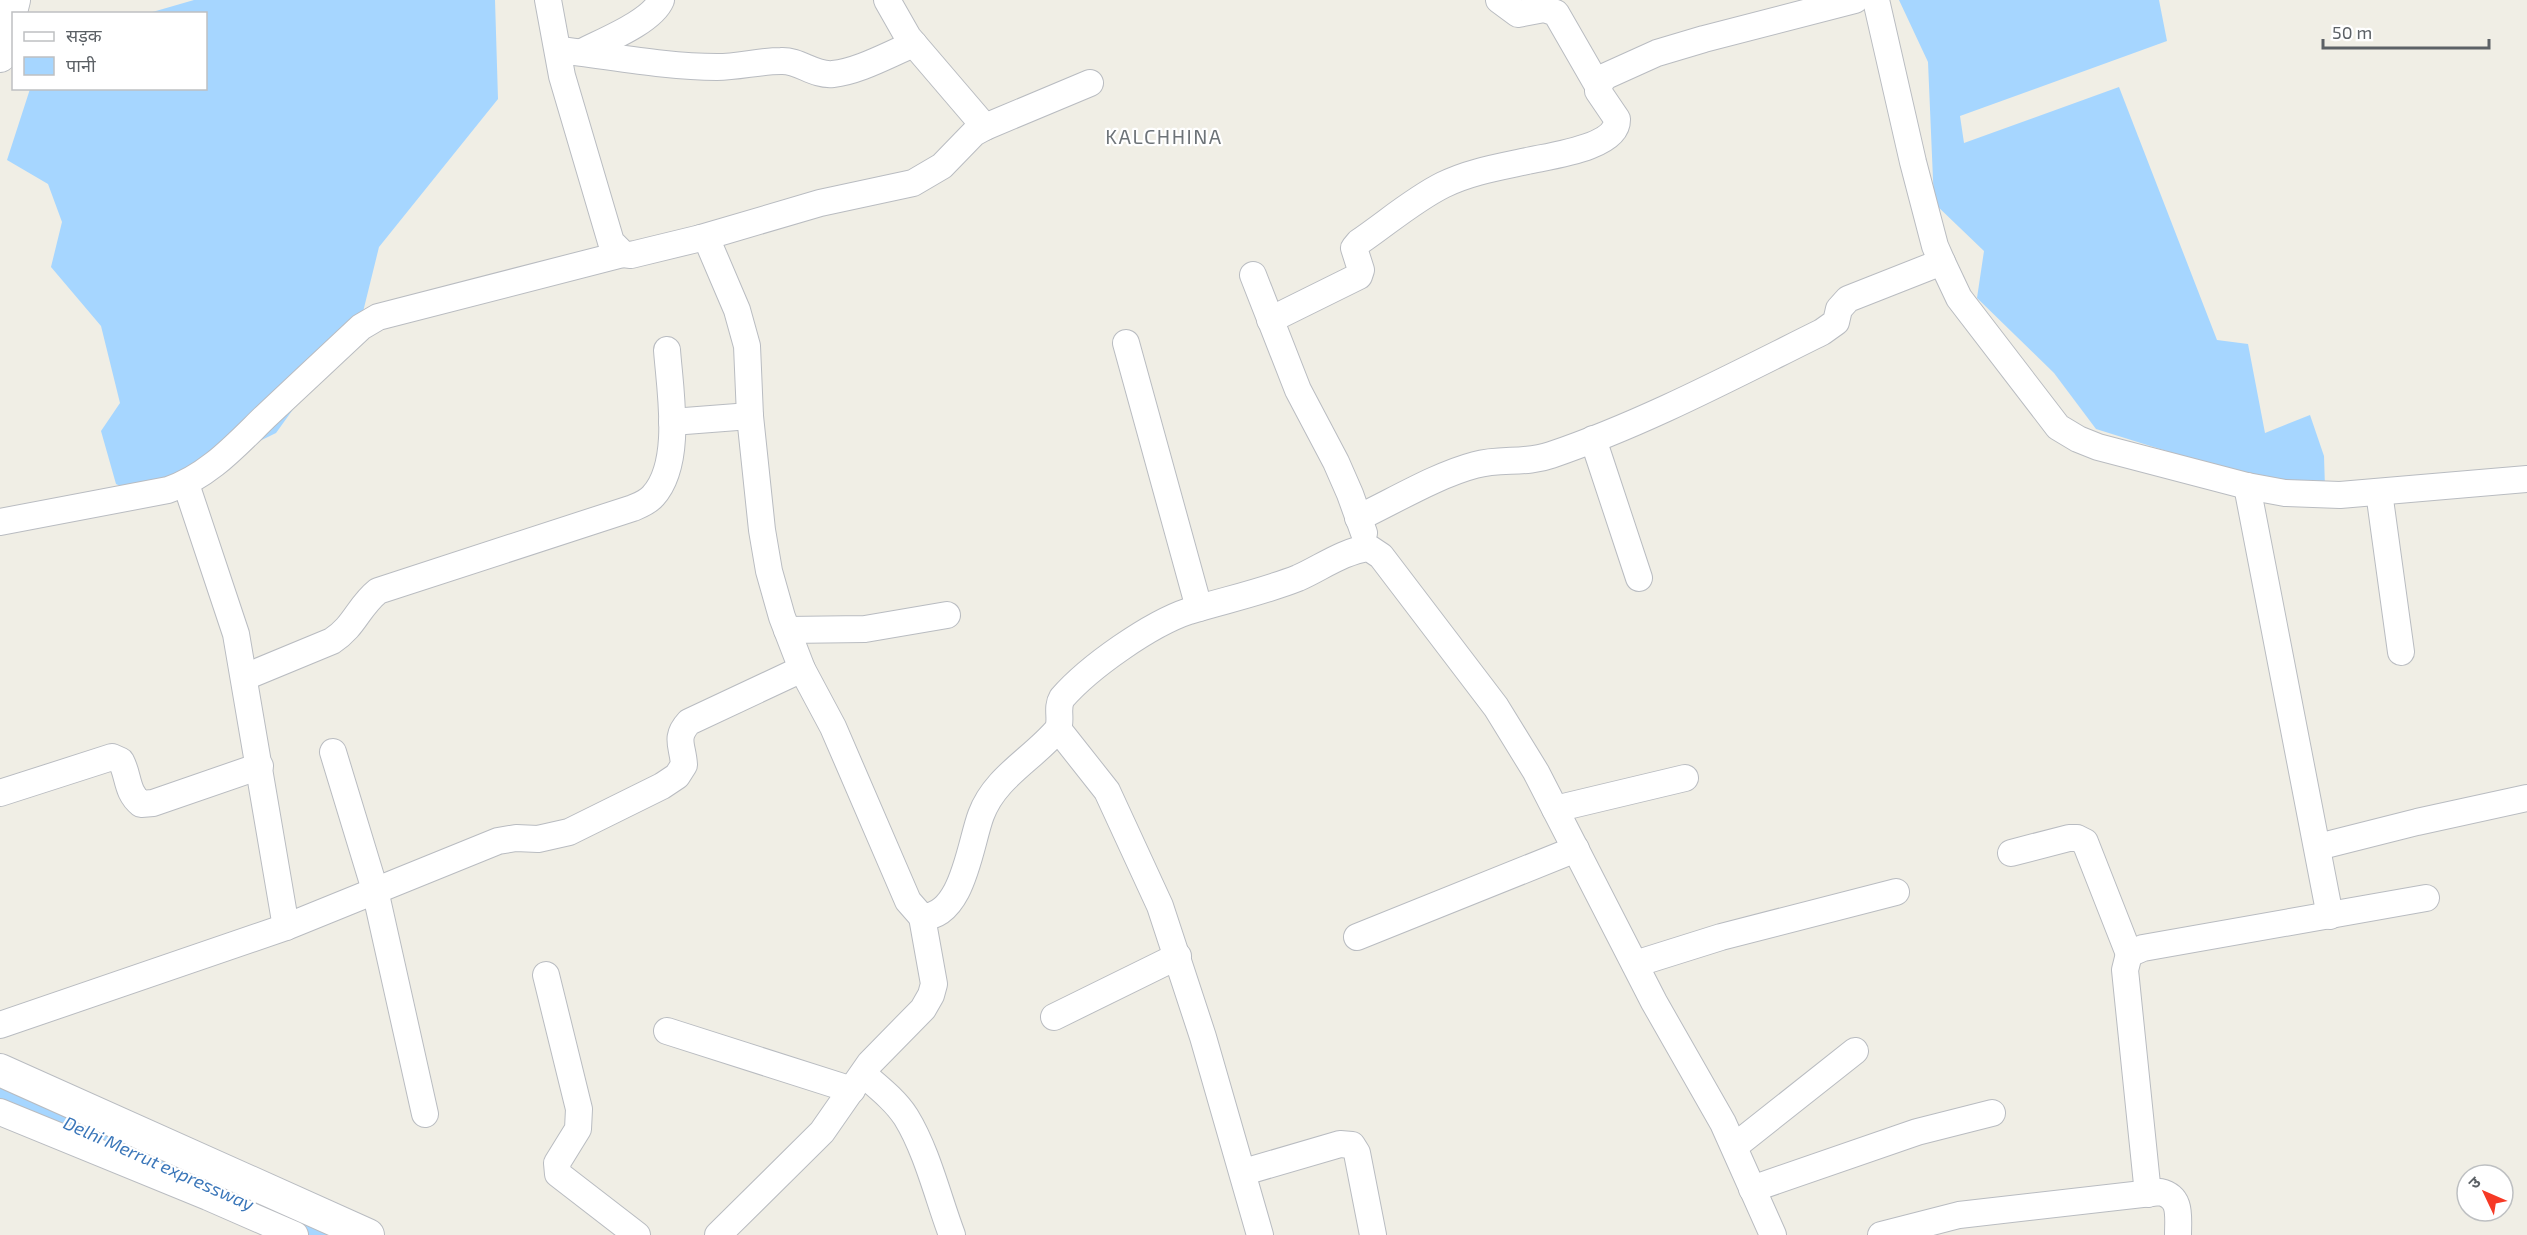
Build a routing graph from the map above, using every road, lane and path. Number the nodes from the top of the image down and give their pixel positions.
1 (14, 0) edge
2 (548, 0) edge
3 (661, 0) edge
4 (887, 0) edge
5 (1499, 0) edge
6 (1855, 0) edge
7 (1876, 0) edge
8 (914, 44) junction
9 (570, 51) junction
10 (0, 56) edge
11 (1090, 83) dead end
12 (1598, 86) junction
13 (985, 127) junction
14 (701, 238) junction
15 (623, 254) junction
16 (1942, 262) junction
17 (1253, 275) dead end
18 (1270, 320) junction
19 (1126, 344) dead end
20 (667, 350) dead end
21 (750, 416) junction
22 (672, 423) junction
23 (1593, 439) junction
24 (2527, 479) edge
25 (186, 484) junction
26 (2247, 486) junction
27 (2379, 492) junction
28 (1358, 518) junction
29 (0, 522) edge
30 (1369, 548) junction
31 (1639, 578) dead end
32 (1200, 608) junction
33 (946, 615) dead end
34 (787, 630) junction
35 (2401, 651) dead end
36 (802, 669) junction
37 (245, 677) junction
38 (1058, 729) junction
39 (333, 752) dead end
40 (260, 766) junction
41 (1685, 778) dead end
42 (0, 793) edge
43 (2527, 798) edge
44 (1555, 809) junction
45 (2318, 847) junction
46 (1576, 849) junction
47 (2011, 853) dead end
48 (375, 890) junction
49 (1896, 892) dead end
50 (2426, 898) dead end
51 (2330, 916) junction
52 (922, 918) junction
53 (286, 927) junction
54 (1357, 937) dead end
55 (2128, 954) junction
56 (1178, 956) junction
57 (1635, 964) junction
58 (546, 975) dead end
59 (1054, 1017) dead end
60 (0, 1025) edge
61 (667, 1031) dead end
62 (1855, 1051) dead end
63 (0, 1070) edge
64 (857, 1082) junction
65 (0, 1112) edge
66 (1992, 1113) dead end
67 (425, 1114) dead end
68 (1735, 1146) junction
69 (1244, 1173) junction
70 (1752, 1189) junction
71 (2148, 1194) junction
72 (296, 1235) edge
73 (368, 1235) edge
74 (637, 1235) edge
75 (718, 1235) edge
76 (952, 1235) edge
77 (1260, 1235) edge
78 (1373, 1235) edge
79 (1773, 1235) edge
80 (1881, 1235) edge
81 (2178, 1235) edge

1 - 10 street
2 - 9 street
3 - 9 street
4 - 8 street
5 - 12 street
6 - 12 street
7 - 16 street
8 - 9 street
8 - 13 street
9 - 15 street
11 - 13 street
12 - 18 street
13 - 14 street
14 - 15 street
14 - 21 street
15 - 25 street
16 - 23 street
16 - 26 street
17 - 18 street
18 - 28 street
19 - 32 street
20 - 22 street
21 - 22 street
21 - 34 street
22 - 37 street
23 - 28 street
23 - 31 street
24 - 27 street
25 - 29 street
25 - 37 street
26 - 27 street
26 - 45 street
27 - 35 street
28 - 30 street
30 - 32 street
30 - 44 street
32 - 38 street
33 - 34 street
34 - 36 street
36 - 48 street
36 - 52 street
37 - 40 street
38 - 52 street
38 - 56 street
39 - 48 street
40 - 42 street
40 - 53 street
41 - 44 street
43 - 45 street
44 - 46 street
45 - 51 street
46 - 54 street
46 - 57 street
47 - 55 street
48 - 53 street
48 - 67 street
49 - 57 street
50 - 51 street
51 - 55 street
52 - 64 street
53 - 60 street
55 - 71 street
56 - 59 street
56 - 69 street
57 - 68 street
58 - 74 street
61 - 64 street
62 - 68 street
63 - 73 street
64 - 75 street
64 - 76 street
65 - 72 street
66 - 70 street
68 - 70 street
69 - 77 street
69 - 78 street
70 - 79 street
71 - 80 street
71 - 81 street

